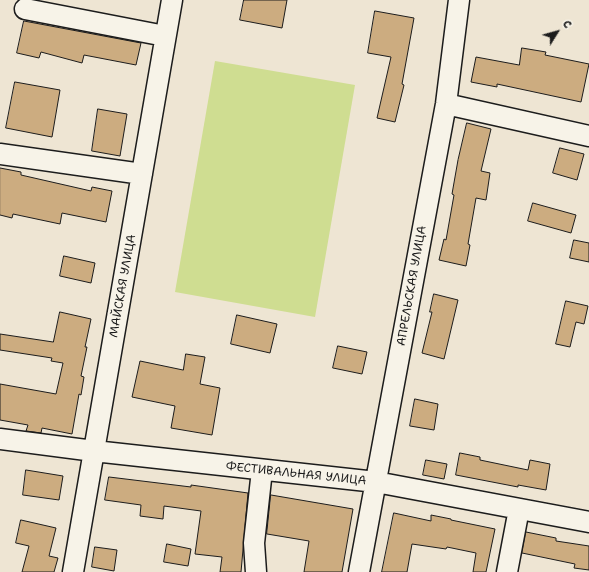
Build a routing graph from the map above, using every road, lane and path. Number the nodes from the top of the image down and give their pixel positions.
1 (172, 0) edge
2 (459, 0) edge
3 (25, 9) dead end
4 (165, 36) junction
5 (446, 104) junction
6 (589, 136) edge
7 (0, 154) edge
8 (142, 174) junction
9 (0, 439) edge
10 (94, 451) junction
11 (262, 470) junction
12 (376, 482) junction
13 (519, 509) junction
14 (589, 522) edge
15 (73, 572) edge
16 (256, 572) edge
17 (359, 572) edge
18 (507, 572) edge

1 - 4 street, МАЙСКАЯ УЛИЦА
2 - 5 street, АПРЕЛЬСКАЯ УЛИЦА
3 - 4 street
4 - 8 street, МАЙСКАЯ УЛИЦА
5 - 6 street
5 - 12 street, АПРЕЛЬСКАЯ УЛИЦА
7 - 8 street
8 - 10 street, МАЙСКАЯ УЛИЦА
9 - 10 street, ФЕСТИВАЛЬНАЯ УЛИЦА
10 - 11 street, ФЕСТИВАЛЬНАЯ УЛИЦА
10 - 15 street, МАЙСКАЯ УЛИЦА
11 - 12 street, ФЕСТИВАЛЬНАЯ УЛИЦА
11 - 16 street
12 - 13 street, ФЕСТИВАЛЬНАЯ УЛИЦА
12 - 17 street, АПРЕЛЬСКАЯ УЛИЦА
13 - 14 street, ФЕСТИВАЛЬНАЯ УЛИЦА
13 - 18 street

